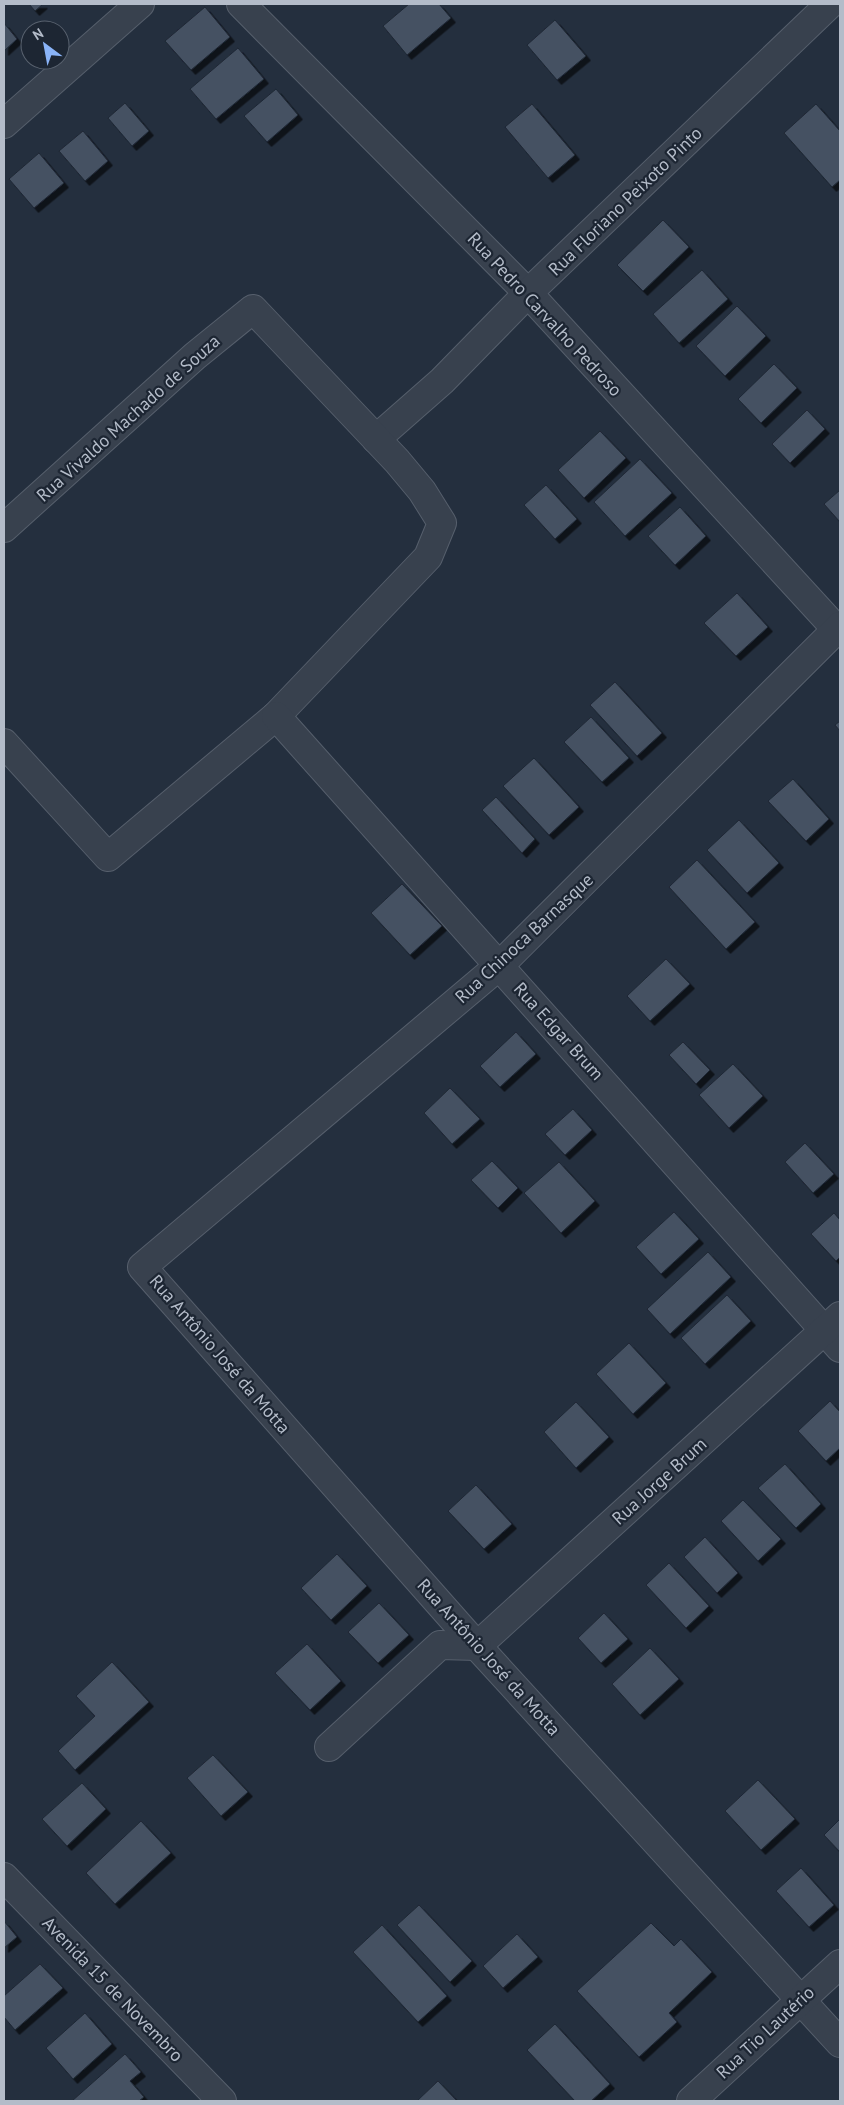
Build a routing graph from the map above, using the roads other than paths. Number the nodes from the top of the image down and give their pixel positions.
1 (140, 4) edge
2 (241, 4) edge
3 (830, 4) edge
4 (4, 124) edge
5 (528, 293) junction
6 (376, 439) junction
7 (4, 528) edge
8 (839, 630) edge
9 (276, 716) junction
10 (4, 744) edge
11 (500, 966) junction
12 (142, 1267) joint
13 (835, 1331) edge
14 (477, 1646) junction
15 (329, 1747) dead end
16 (4, 1877) edge
17 (840, 1964) edge
18 (801, 2000) junction
19 (840, 2043) edge
20 (221, 2101) edge
21 (690, 2101) edge

1 - 4 street
2 - 5 street, Rua Pedro Carvalho Pedroso
3 - 5 street, Rua Floriano Peixoto Pinto
5 - 6 street, Rua Floriano Peixoto Pinto
5 - 8 street, Rua Pedro Carvalho Pedroso
6 - 7 street, Rua Vivaldo Machado de Souza
6 - 9 street
8 - 11 street, Rua Chinoca Barnasque
9 - 10 street
9 - 11 street, Rua Edgar Brum
11 - 12 street, Rua Chinoca Barnasque
11 - 13 street, Rua Edgar Brum
12 - 14 street, Rua Antônio José da Motta
13 - 14 street, Rua Jorge Brum
14 - 15 street
14 - 18 street, Rua Antônio José da Motta
16 - 20 street, Avenida 15 de Novembro
17 - 18 street, Rua Tio Lautério
18 - 19 street, Rua Antônio José da Motta
18 - 21 street, Rua Tio Lautério

